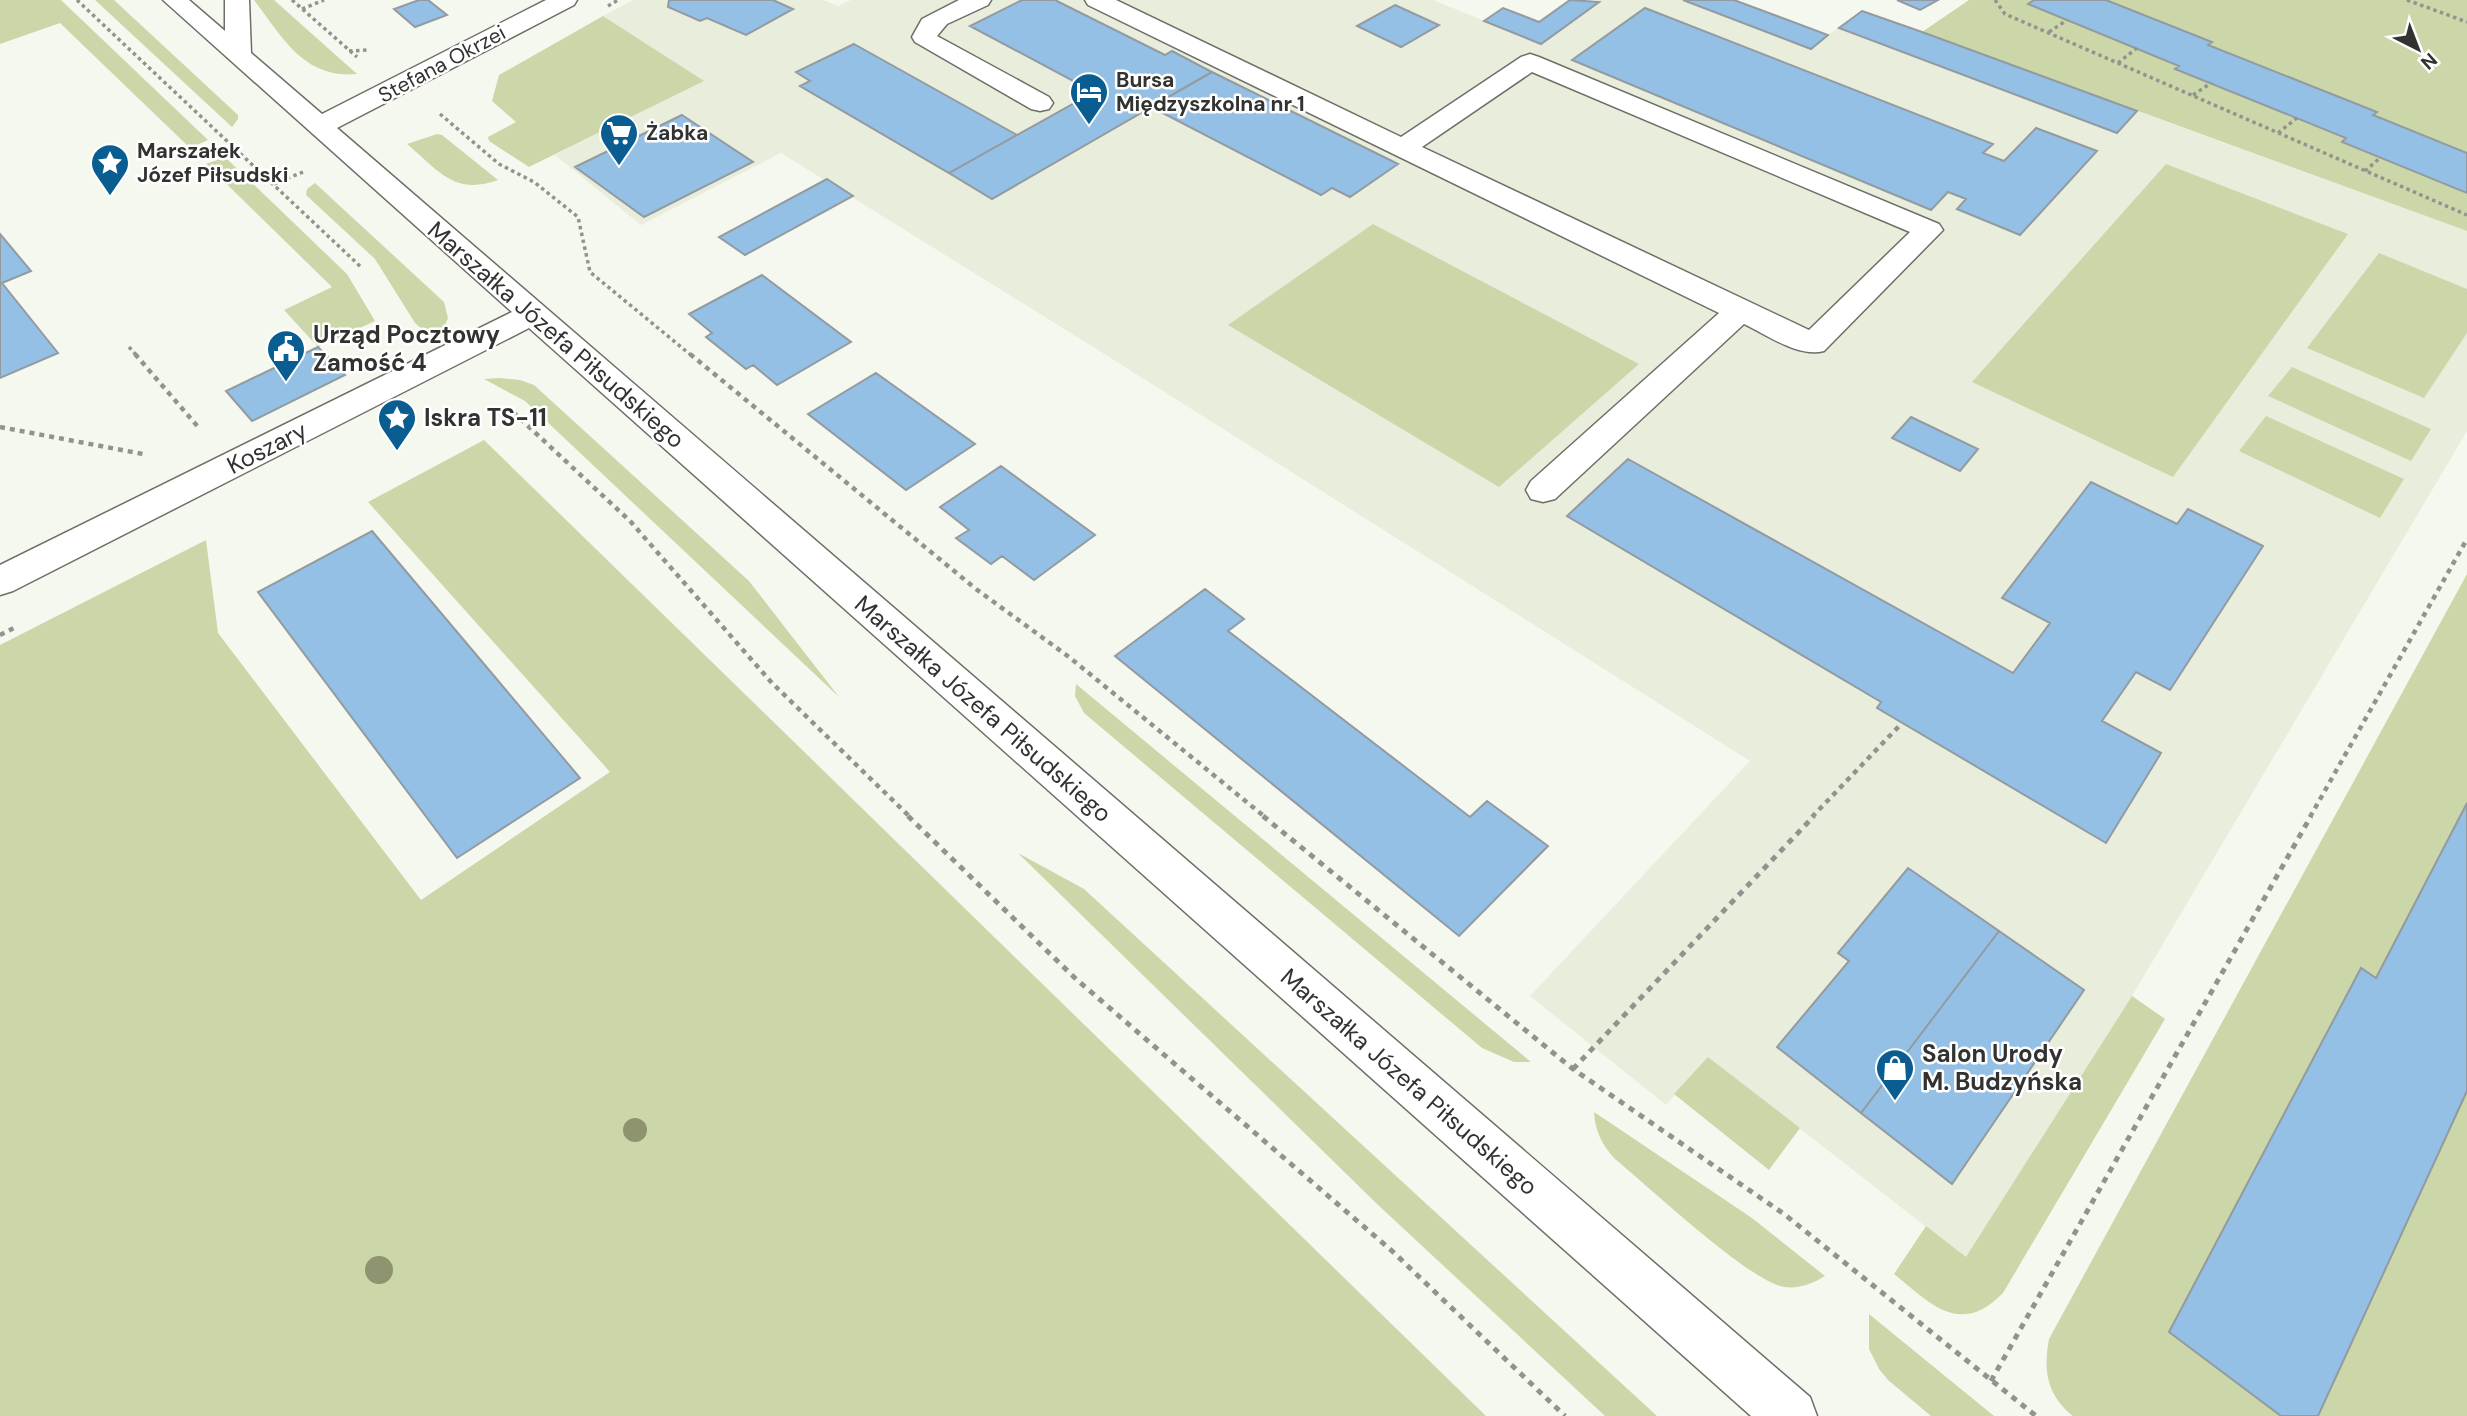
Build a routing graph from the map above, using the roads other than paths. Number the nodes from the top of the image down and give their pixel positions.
1 (175, 0) edge
2 (237, 0) edge
3 (565, 0) edge
4 (979, 0) edge
5 (1097, 0) edge
6 (238, 55) junction
7 (1040, 103) dead end
8 (320, 127) junction
9 (1401, 149) junction
10 (1740, 311) junction
11 (533, 314) junction
12 (1543, 490) dead end
13 (0, 581) edge
14 (1791, 1416) edge

1 - 6 street, Marszałka Józefa Piłsudskiego
2 - 6 street
3 - 8 street, Stefana Okrzei
4 - 7 street
5 - 9 street
6 - 8 street, Marszałka Józefa Piłsudskiego
8 - 11 street, Marszałka Józefa Piłsudskiego
9 - 10 street
9 - 10 street
10 - 12 street
11 - 13 street, Koszary
11 - 14 street, Marszałka Józefa Piłsudskiego

